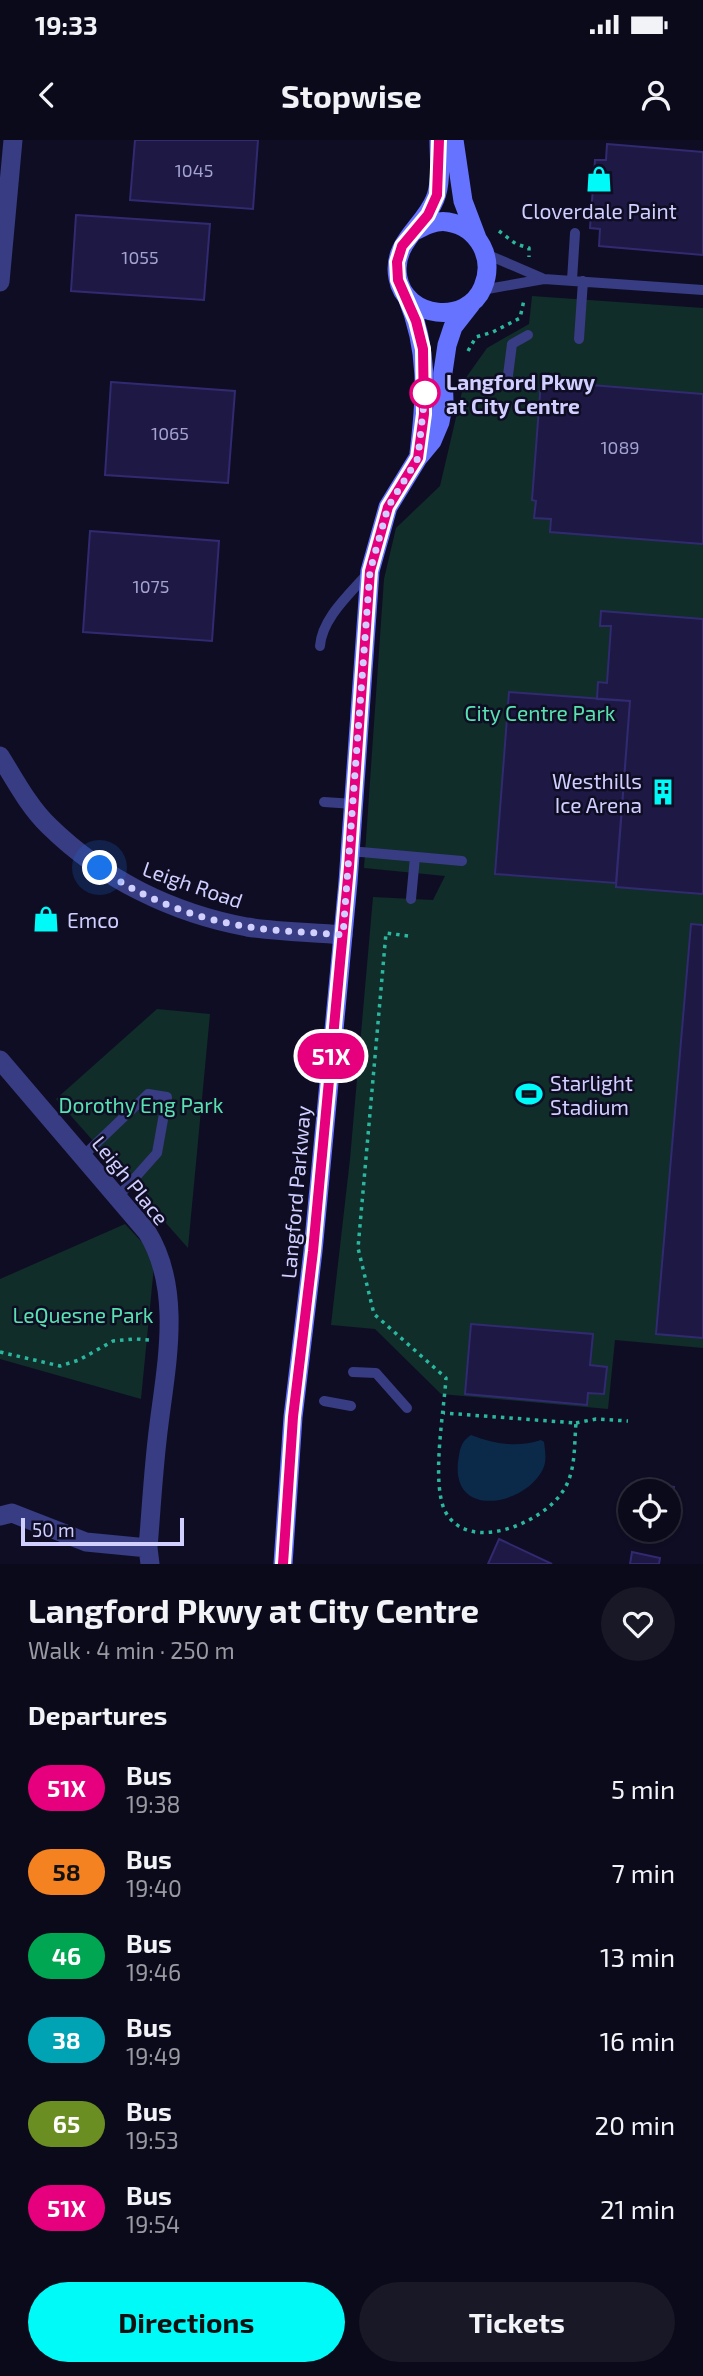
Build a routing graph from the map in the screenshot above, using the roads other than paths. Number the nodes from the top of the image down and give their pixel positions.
1 (12, 140) edge
2 (439, 140) edge
3 (454, 140) edge
4 (413, 232) junction
5 (575, 233) dead end
6 (482, 246) junction
7 (544, 279) junction
8 (578, 281) junction
9 (0, 282) edge
10 (703, 290) edge
11 (406, 296) junction
12 (476, 297) junction
13 (528, 335) dead end
14 (579, 339) dead end
15 (507, 383) dead end
16 (418, 458) junction
17 (370, 571) junction
18 (320, 646) dead end
19 (0, 756) edge
20 (324, 802) dead end
21 (354, 804) junction
22 (350, 851) junction
23 (415, 857) junction
24 (462, 861) dead end
25 (411, 899) dead end
26 (343, 935) junction
27 (331, 1057) junction
28 (0, 1060) edge
29 (303, 1065) dead end
30 (83, 1156) junction
31 (117, 1198) junction
32 (353, 1372) dead end
33 (324, 1401) dead end
34 (351, 1406) dead end
35 (407, 1408) dead end
36 (0, 1516) edge
37 (149, 1556) edge
38 (283, 1564) edge

1 - 9 street
2 - 4 main road
3 - 6 main road
4 - 6 main road
4 - 11 main road
5 - 8 lane
6 - 7 lane
6 - 12 main road
7 - 8 lane
7 - 12 lane
8 - 10 lane
8 - 14 lane
11 - 12 main road
11 - 16 main road, Langford Parkway
12 - 16 main road, Langford Parkway
13 - 15 lane
16 - 17 main road, Langford Parkway
17 - 18 lane
17 - 21 main road, Langford Parkway
19 - 26 street, Leigh Road
20 - 21 lane
21 - 22 main road, Langford Parkway
22 - 23 lane
22 - 26 main road, Langford Parkway
23 - 24 lane
23 - 25 lane
26 - 27 main road, Langford Parkway
27 - 29 lane
27 - 38 main road, Langford Parkway
28 - 30 street, Leigh Place
30 - 31 street, Leigh Place
30 - 31 lane
31 - 37 street, Leigh Place
32 - 35 lane
33 - 34 lane
36 - 37 street

